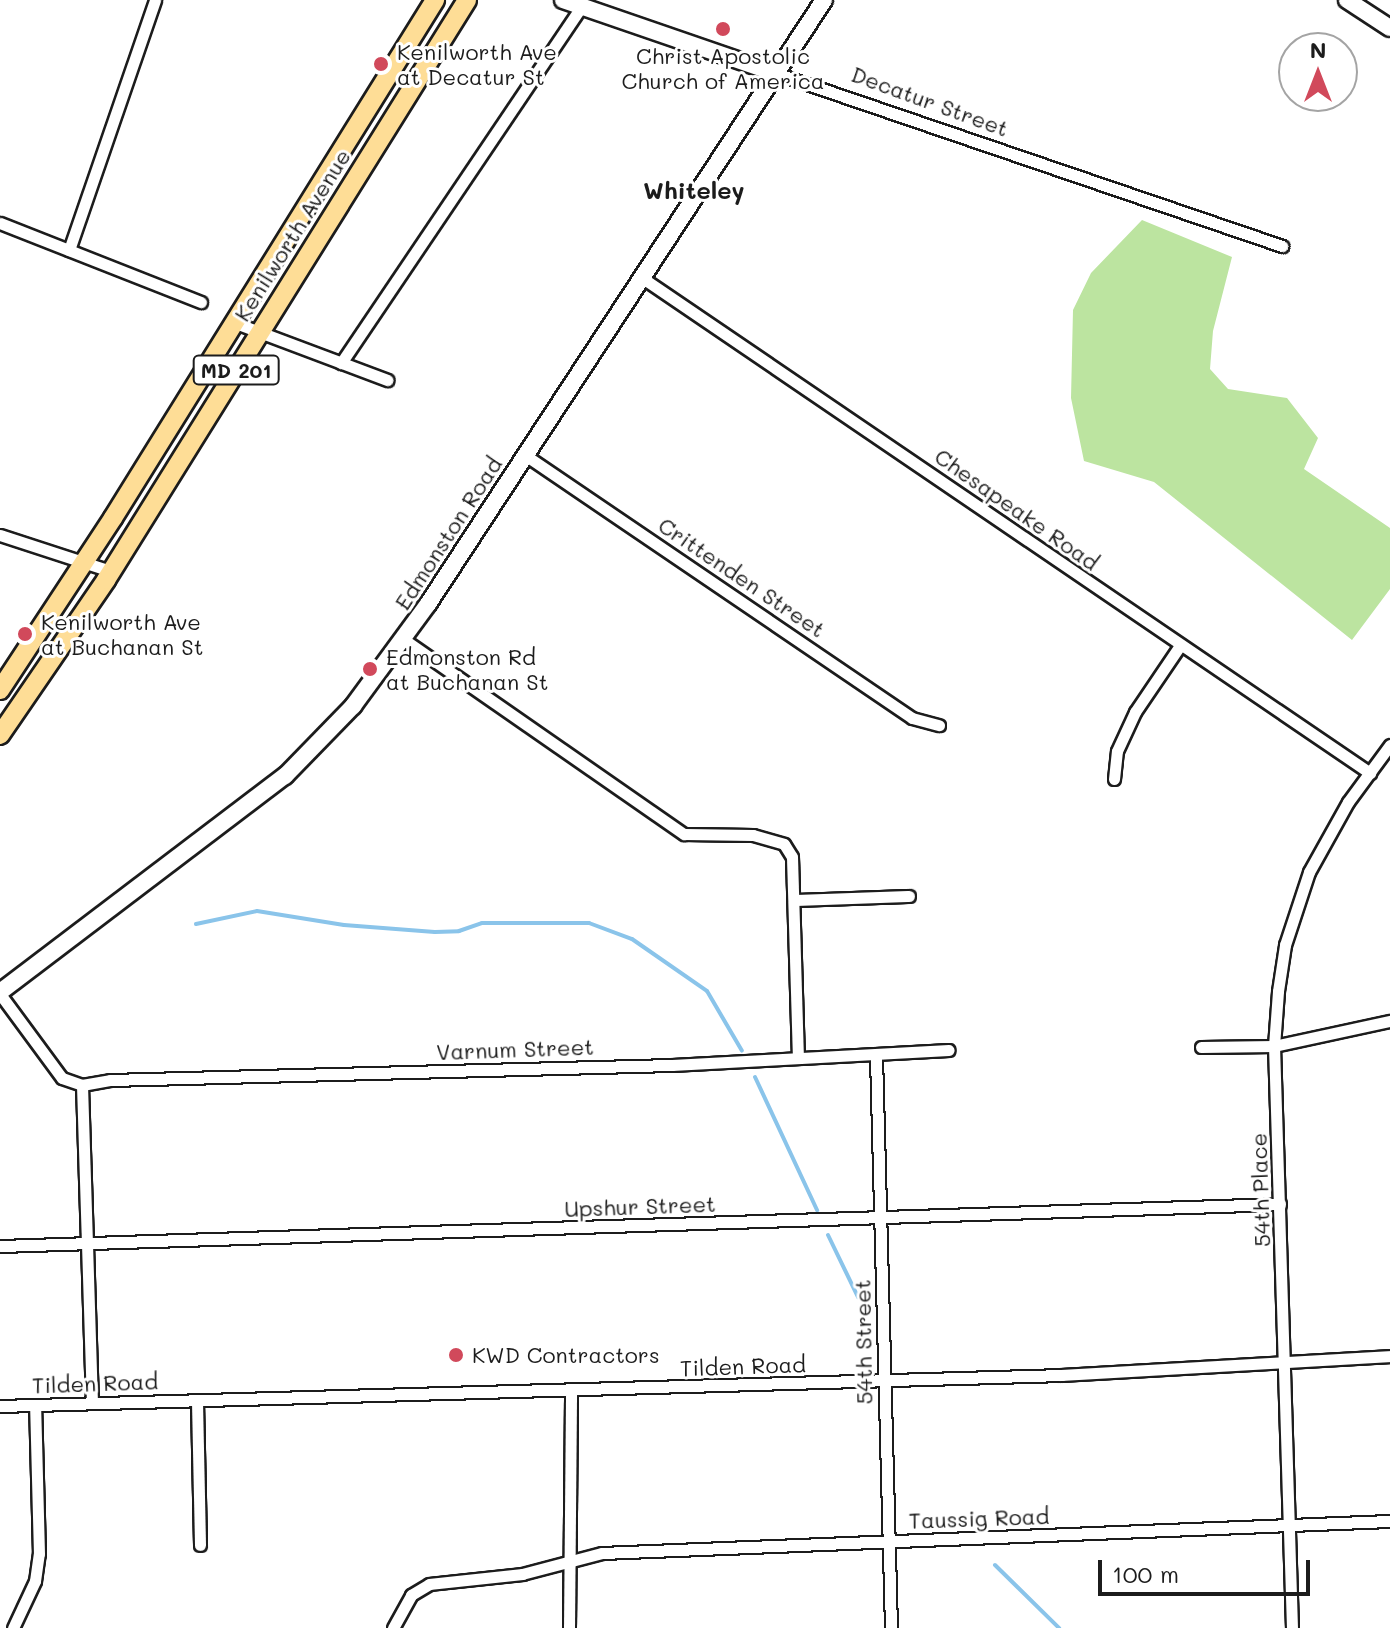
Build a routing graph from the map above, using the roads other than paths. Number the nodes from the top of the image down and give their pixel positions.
1 (155, 0) edge
2 (435, 0) edge
3 (467, 0) edge
4 (563, 0) edge
5 (824, 0) edge
6 (1347, 0) edge
7 (582, 6) junction
8 (1390, 28) edge
9 (775, 73) junction
10 (0, 223) edge
11 (1282, 246) dead end
12 (69, 250) junction
13 (641, 277) junction
14 (201, 302) dead end
15 (233, 322) junction
16 (258, 332) junction
17 (341, 363) junction
18 (387, 380) dead end
19 (525, 455) junction
20 (0, 535) edge
21 (84, 562) junction
22 (111, 571) junction
23 (403, 639) junction
24 (1179, 647) junction
25 (0, 690) edge
26 (939, 725) dead end
27 (0, 735) edge
28 (1390, 745) edge
29 (1370, 773) junction
30 (1114, 779) dead end
31 (794, 894) junction
32 (909, 896) dead end
33 (0, 993) edge
34 (1390, 1021) edge
35 (1274, 1046) junction
36 (1201, 1047) dead end
37 (949, 1050) dead end
38 (876, 1055) junction
39 (798, 1058) junction
40 (82, 1085) junction
41 (1280, 1204) junction
42 (880, 1217) junction
43 (86, 1243) junction
44 (0, 1246) edge
45 (1390, 1356) edge
46 (1286, 1365) junction
47 (884, 1381) junction
48 (571, 1392) junction
49 (197, 1401) junction
50 (92, 1402) junction
51 (35, 1405) junction
52 (0, 1406) edge
53 (1390, 1521) edge
54 (1290, 1529) junction
55 (888, 1542) junction
56 (200, 1545) dead end
57 (569, 1561) junction
58 (13, 1628) edge
59 (393, 1628) edge
60 (569, 1628) edge
61 (891, 1628) edge
62 (1292, 1628) edge

1 - 12 street
2 - 15 main road, Kenilworth Avenue / MD 201
3 - 16 main road, Kenilworth Avenue / MD 201
4 - 7 street, Decatur Street
5 - 9 street, Edmonston Road
6 - 8 street
7 - 9 street, Decatur Street
7 - 17 street
9 - 11 street, Decatur Street
9 - 13 street, Edmonston Road
10 - 12 street
12 - 14 street
13 - 19 street, Edmonston Road
13 - 24 street, Chesapeake Road
15 - 16 street
15 - 21 main road, Kenilworth Avenue / MD 201
16 - 17 street
16 - 22 main road, Kenilworth Avenue / MD 201
17 - 18 street
19 - 23 street, Edmonston Road
19 - 26 street, Crittenden Street
20 - 21 street
21 - 22 street
21 - 25 main road, Kenilworth Avenue / MD 201
22 - 27 main road, Kenilworth Avenue / MD 201
23 - 31 street
23 - 33 street, Edmonston Road
24 - 29 street, Chesapeake Road
24 - 30 street
28 - 29 street, 54th Place
29 - 35 street, 54th Place
31 - 32 street
31 - 39 street
33 - 40 street
34 - 35 street
35 - 36 street
35 - 41 street, 54th Place
37 - 38 street, Varnum Street
38 - 39 street, Varnum Street
38 - 42 street, 54th Street
39 - 40 street, Varnum Street
40 - 43 street
41 - 42 street, Upshur Street
41 - 46 street, 54th Place
42 - 43 street, Upshur Street
42 - 47 street, 54th Street
43 - 44 street, Upshur Street
43 - 50 street
45 - 46 street, Tilden Road
46 - 47 street, Tilden Road
46 - 54 street, 54th Place
47 - 48 street, Tilden Road
47 - 55 street, 54th Street
48 - 49 street, Tilden Road
48 - 57 street
49 - 50 street, Tilden Road
49 - 56 street
50 - 51 street, Tilden Road
51 - 52 street, Tilden Road
51 - 58 street
53 - 54 street, Taussig Road
54 - 55 street, Taussig Road
54 - 62 street, 54th Place
55 - 57 street, Taussig Road
55 - 61 street, 54th Street
57 - 59 street, Taussig Road
57 - 60 street

